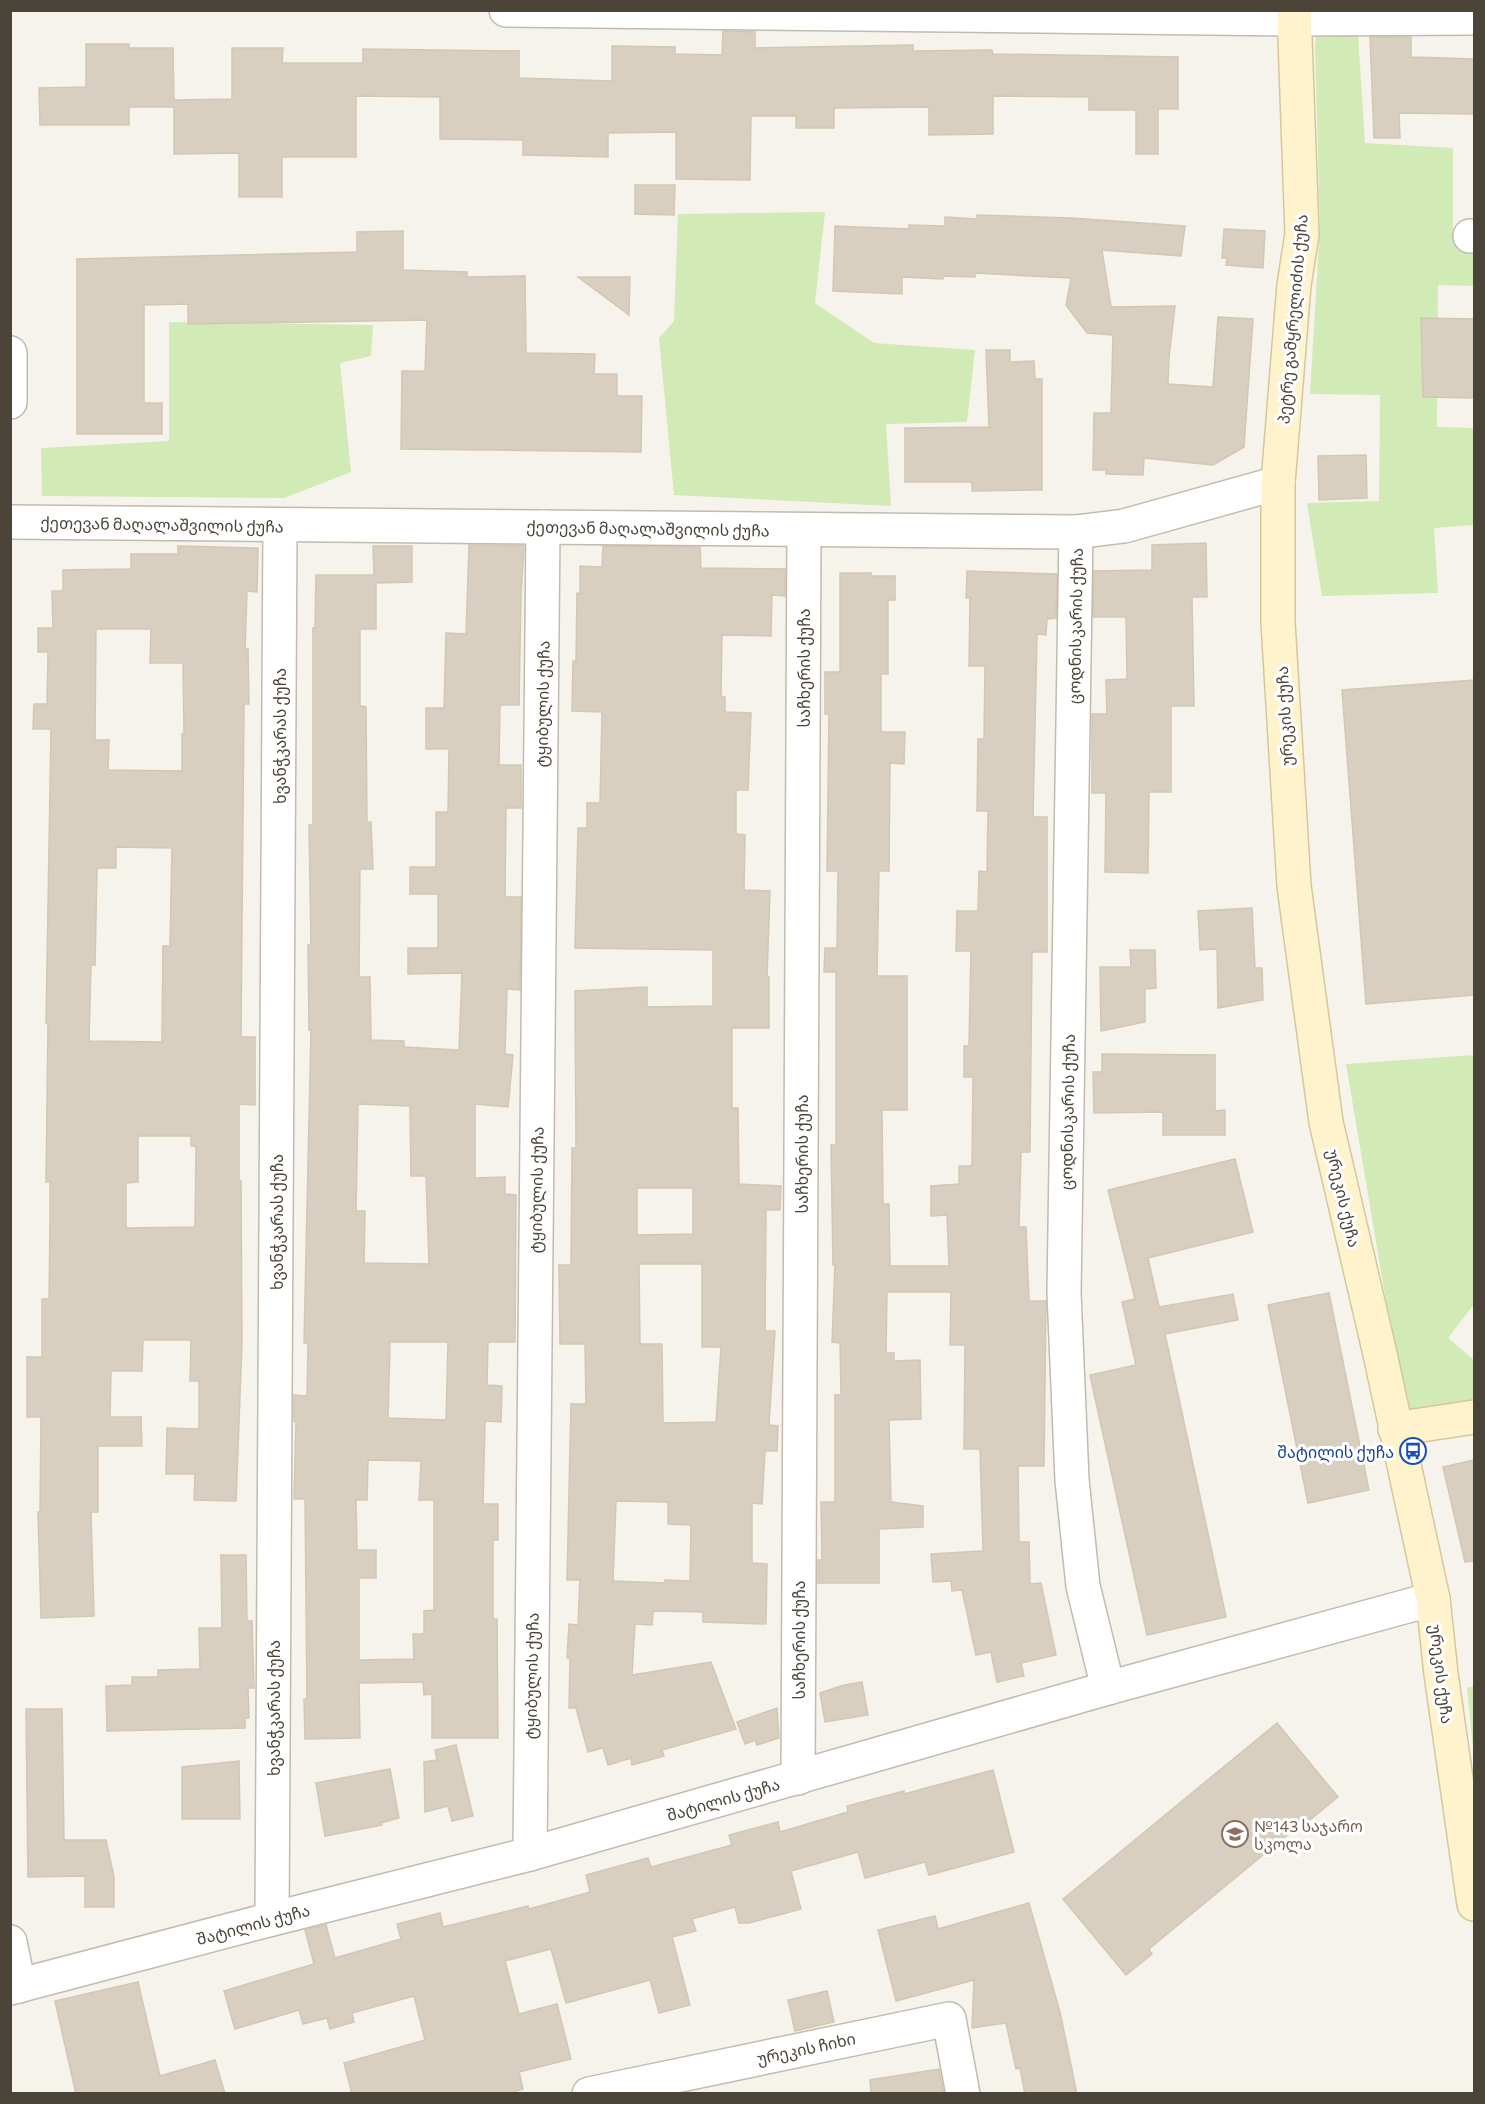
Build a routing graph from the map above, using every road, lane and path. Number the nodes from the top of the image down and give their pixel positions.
1 (506, 10) edge
2 (1295, 15) edge
3 (1474, 18) edge
4 (10, 352) edge
5 (10, 402) edge
6 (1278, 483) junction
7 (10, 522) edge
8 (280, 525) junction
9 (543, 527) junction
10 (804, 530) junction
11 (1076, 532) junction
12 (1474, 1417) edge
13 (1395, 1429) junction
14 (1433, 1599) junction
15 (1108, 1688) junction
16 (798, 1778) junction
17 (530, 1854) junction
18 (1474, 1905) edge
19 (272, 1918) junction
20 (10, 1942) edge
21 (15, 1987) edge
22 (589, 2094) edge
23 (963, 2094) edge

1 - 2 street
2 - 3 street
2 - 6 street, პეტრე გამყრელიძის ქუჩა
4 - 5 street
6 - 11 street, ქეთევან მაღალაშვილის ქუჩა
6 - 13 street, ურეკის ქუჩა
7 - 8 street, ქეთევან მაღალაშვილის ქუჩა
8 - 9 street, ქეთევან მაღალაშვილის ქუჩა
8 - 19 street, ხვანჭკარას ქუჩა
9 - 10 street, ქეთევან მაღალაშვილის ქუჩა
9 - 17 street, ტყიბულის ქუჩა
10 - 11 street, ქეთევან მაღალაშვილის ქუჩა
10 - 16 street, საჩხერის ქუჩა
11 - 15 street, ცოდნისკარის ქუჩა
12 - 13 street
13 - 14 street, ურეკის ქუჩა
14 - 15 street, შატილის ქუჩა
14 - 18 street, ურეკის ქუჩა
15 - 16 street, შატილის ქუჩა
16 - 17 street, შატილის ქუჩა
17 - 19 street, შატილის ქუჩა
19 - 21 street, შატილის ქუჩა
20 - 21 street
22 - 23 street, ურეკის ჩიხი

